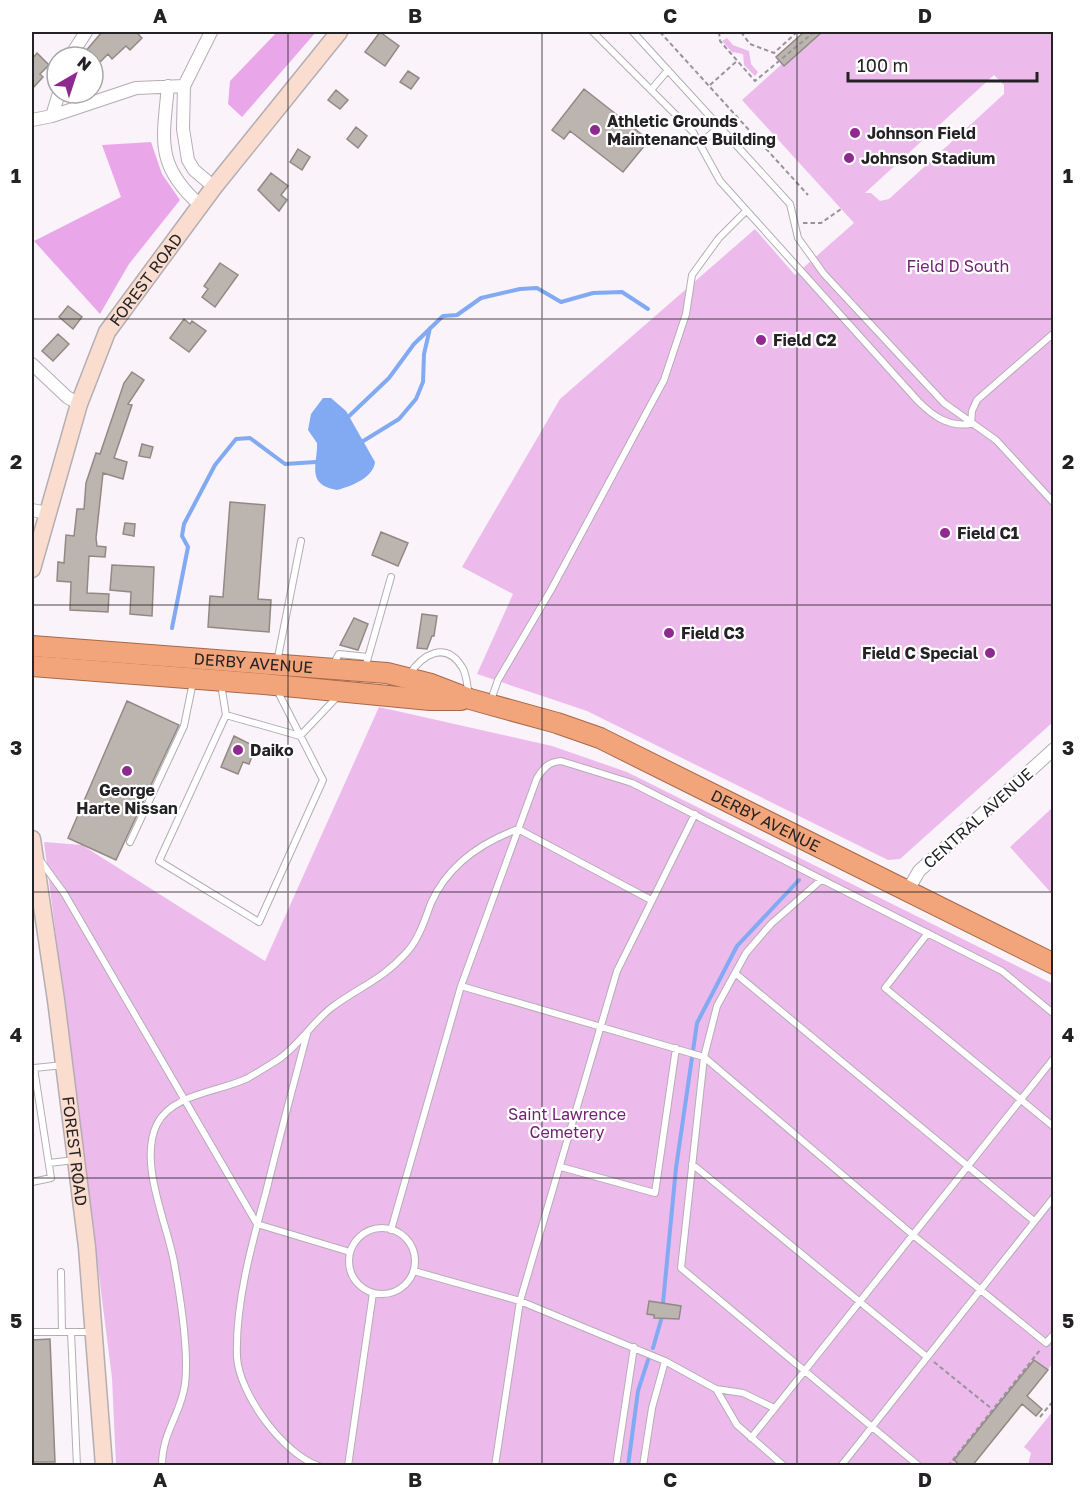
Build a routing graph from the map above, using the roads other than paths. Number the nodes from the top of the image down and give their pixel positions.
1 (86, 32) edge
2 (211, 32) edge
3 (339, 32) edge
4 (593, 32) edge
5 (633, 32) edge
6 (78, 45) edge
7 (668, 70) junction
8 (168, 86) junction
9 (184, 86) junction
10 (651, 90) junction
11 (55, 105) edge
12 (52, 116) junction
13 (32, 120) edge
14 (720, 126) junction
15 (701, 143) junction
16 (214, 187) junction
17 (200, 205) junction
18 (745, 212) junction
19 (1053, 333) edge
20 (32, 364) edge
21 (79, 404) junction
22 (971, 423) junction
23 (1053, 503) edge
24 (39, 512) edge
25 (301, 541) dead end
26 (32, 569) edge
27 (391, 577) dead end
28 (32, 646) edge
29 (276, 663) junction
30 (366, 664) junction
31 (32, 666) edge
32 (407, 678) junction
33 (194, 679) junction
34 (220, 680) junction
35 (274, 685) junction
36 (342, 692) junction
37 (470, 699) junction
38 (490, 704) junction
39 (226, 715) junction
40 (300, 736) junction
41 (1053, 749) edge
42 (695, 814) junction
43 (518, 829) junction
44 (130, 842) dead end
45 (32, 845) edge
46 (821, 880) junction
47 (908, 890) junction
48 (651, 900) junction
49 (928, 933) junction
50 (1053, 964) edge
51 (735, 973) junction
52 (461, 986) junction
53 (1053, 1014) edge
54 (601, 1026) junction
55 (308, 1033) junction
56 (676, 1048) junction
57 (701, 1055) junction
58 (1053, 1058) edge
59 (64, 1065) junction
60 (1021, 1099) junction
61 (183, 1100) junction
62 (1053, 1127) edge
63 (76, 1160) junction
64 (49, 1163) junction
65 (692, 1164) junction
66 (967, 1166) junction
67 (561, 1167) junction
68 (32, 1182) edge
69 (1053, 1197) edge
70 (1034, 1221) junction
71 (257, 1224) junction
72 (391, 1230) junction
73 (913, 1235) junction
74 (350, 1252) junction
75 (414, 1271) junction
76 (61, 1272) dead end
77 (980, 1290) junction
78 (373, 1293) junction
79 (520, 1301) junction
80 (859, 1302) junction
81 (32, 1332) edge
82 (62, 1332) junction
83 (71, 1332) junction
84 (93, 1332) junction
85 (1053, 1334) edge
86 (634, 1347) junction
87 (927, 1357) junction
88 (665, 1362) junction
89 (805, 1370) junction
90 (716, 1389) junction
91 (774, 1408) junction
92 (872, 1426) junction
93 (751, 1438) junction
94 (77, 1466) edge
95 (104, 1466) edge
96 (162, 1466) edge
97 (319, 1466) edge
98 (348, 1466) edge
99 (495, 1466) edge
100 (616, 1466) edge
101 (643, 1466) edge
102 (784, 1466) edge
103 (841, 1466) edge
104 (919, 1466) edge

1 - 6 street
2 - 9 street
3 - 16 main road, FOREST ROAD
4 - 10 lane
5 - 7 lane
7 - 10 lane
7 - 14 lane
8 - 9 street
8 - 12 street
8 - 17 street
9 - 16 street
10 - 15 lane
11 - 12 street
12 - 13 street
14 - 15 lane
14 - 22 lane
15 - 18 lane
16 - 17 main road, FOREST ROAD
17 - 21 main road, FOREST ROAD
18 - 22 lane
18 - 38 lane
19 - 22 lane
20 - 21 street
21 - 24 main road, FOREST ROAD
22 - 23 lane
24 - 26 main road, FOREST ROAD
25 - 29 lane
27 - 30 lane
28 - 29 highway, DERBY AVENUE
29 - 30 highway, DERBY AVENUE
29 - 35 highway
30 - 32 highway, DERBY AVENUE
31 - 33 highway, DERBY AVENUE
32 - 37 highway, DERBY AVENUE
32 - 37 lane
33 - 34 highway, DERBY AVENUE
33 - 44 lane
34 - 35 highway, DERBY AVENUE
34 - 39 lane
35 - 36 highway, DERBY AVENUE
35 - 40 lane
36 - 37 highway, DERBY AVENUE
36 - 40 lane
37 - 38 highway, DERBY AVENUE
38 - 47 highway, DERBY AVENUE
39 - 40 lane
39 - 40 lane
41 - 47 street, CENTRAL AVENUE
42 - 43 lane
42 - 46 lane
42 - 48 lane
43 - 48 lane
43 - 52 lane
43 - 55 lane
45 - 59 main road, FOREST ROAD
45 - 61 lane
46 - 49 lane
46 - 51 lane
47 - 50 highway, DERBY AVENUE
48 - 54 lane
49 - 53 lane
49 - 60 lane
51 - 57 lane
51 - 66 lane
52 - 54 lane
52 - 72 lane
54 - 56 lane
54 - 67 lane
55 - 61 lane
55 - 71 lane
56 - 57 lane
56 - 67 lane
57 - 65 lane
57 - 73 lane
58 - 60 lane
59 - 63 main road, FOREST ROAD
59 - 64 lane
60 - 62 lane
60 - 66 lane
61 - 71 lane
61 - 96 lane
63 - 64 lane
63 - 84 main road, FOREST ROAD
64 - 68 lane
65 - 80 lane
65 - 89 lane
66 - 70 lane
66 - 73 lane
67 - 79 lane
69 - 70 lane
70 - 77 lane
71 - 74 lane
71 - 97 lane
72 - 74 lane
72 - 75 lane
73 - 77 lane
73 - 80 lane
74 - 78 lane
75 - 78 lane
75 - 79 lane
76 - 82 lane
77 - 85 lane
77 - 87 lane
78 - 98 lane
79 - 86 lane
79 - 99 lane
80 - 87 lane
80 - 89 lane
81 - 82 lane
82 - 83 lane
83 - 84 lane
83 - 94 lane
84 - 95 main road, FOREST ROAD
86 - 88 lane
86 - 100 lane
87 - 92 lane
88 - 90 lane
88 - 101 lane
89 - 91 lane
89 - 92 lane
90 - 91 lane
90 - 93 lane
91 - 93 lane
92 - 103 lane
92 - 104 lane
93 - 102 lane

